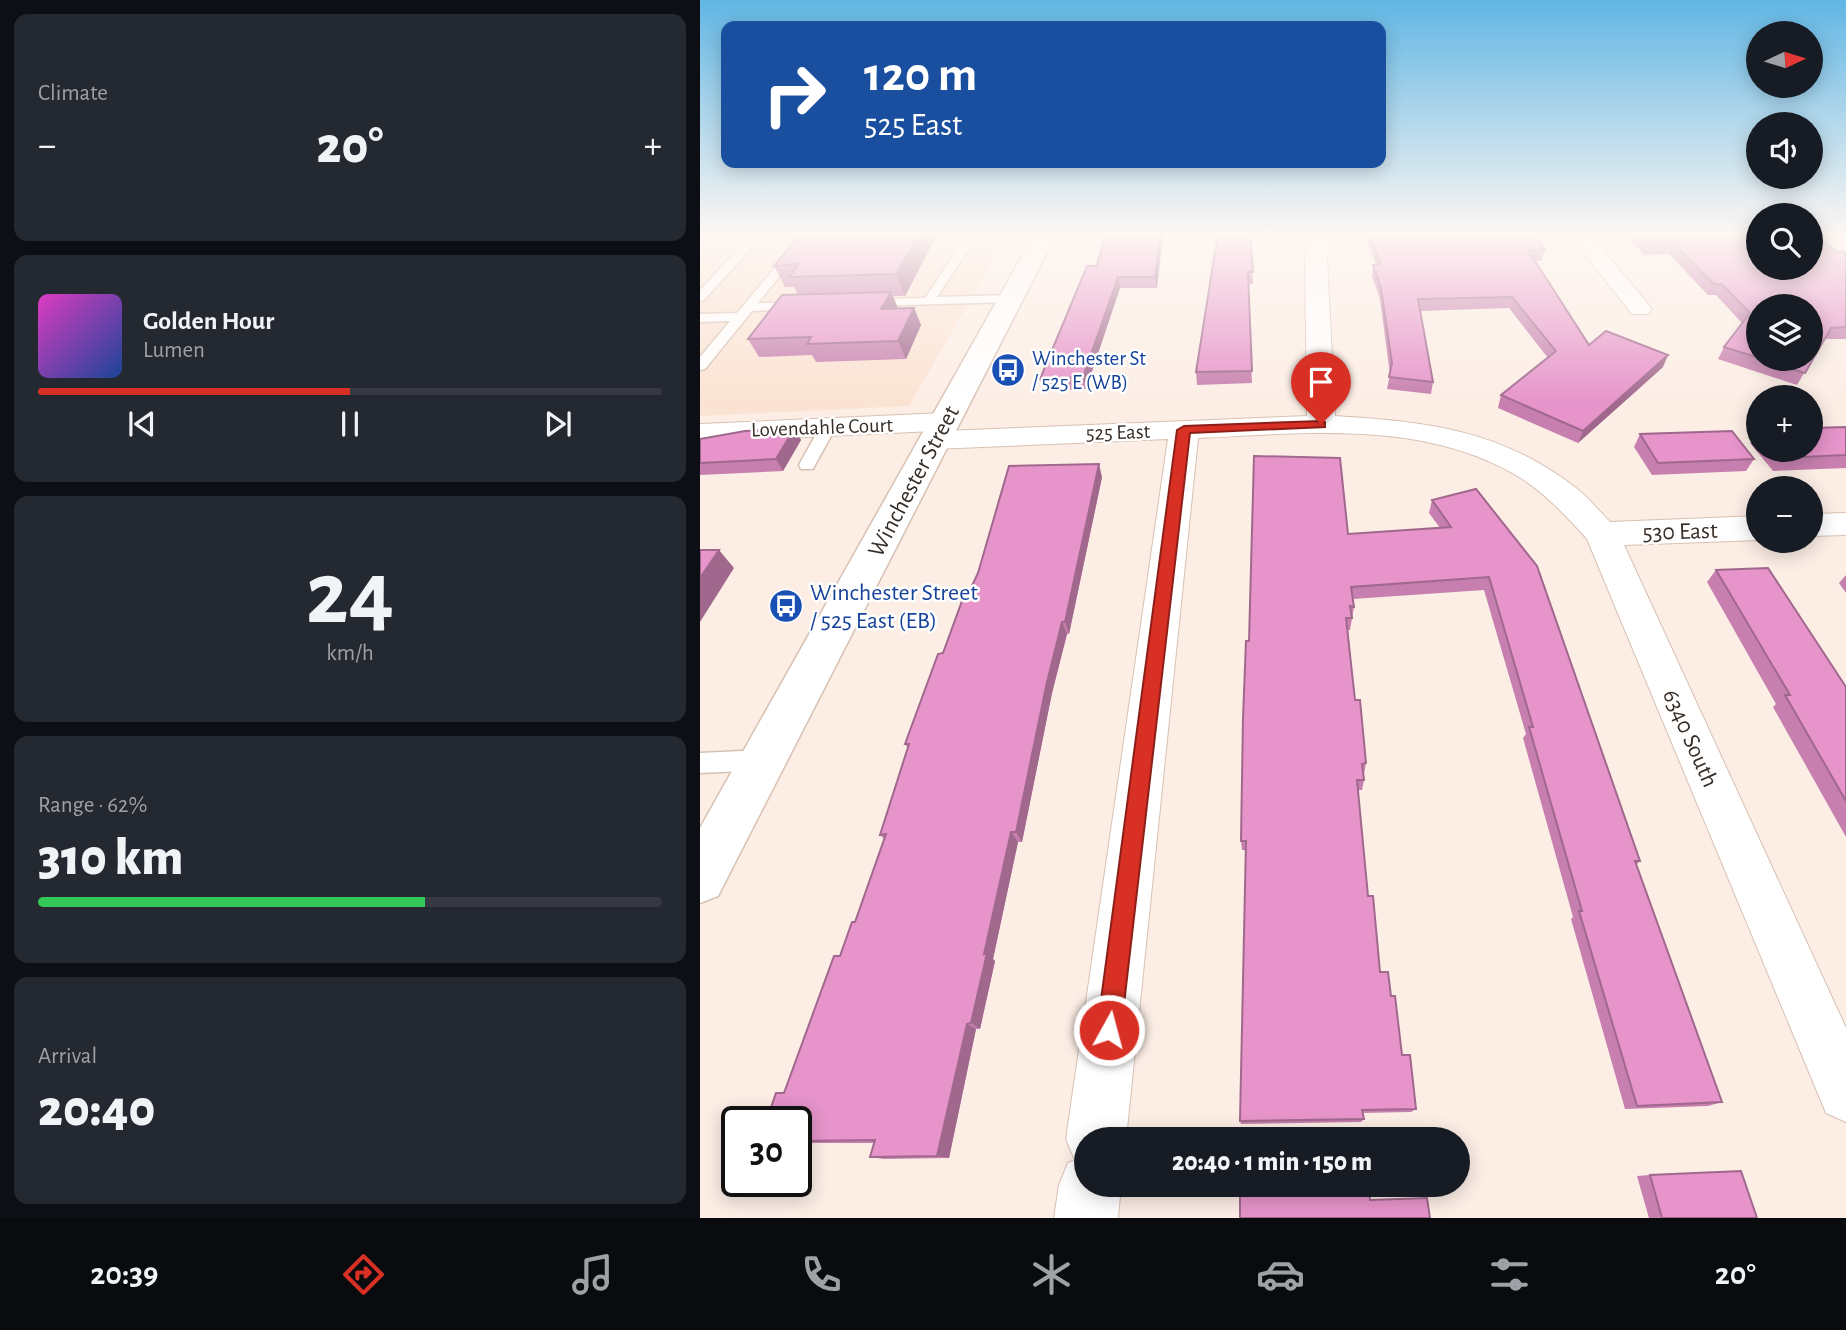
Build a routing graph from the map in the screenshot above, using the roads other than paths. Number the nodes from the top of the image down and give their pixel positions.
1 (762, 290) edge
2 (936, 290) edge
3 (1016, 290) edge
4 (1317, 290) edge
5 (1624, 290) edge
6 (1011, 299) junction
7 (928, 302) junction
8 (859, 304) edge
9 (817, 305) edge
10 (1640, 309) dead end
11 (744, 312) junction
12 (700, 318) edge
13 (700, 366) edge
14 (1321, 424) junction
15 (828, 427) junction
16 (1184, 430) junction
17 (940, 431) junction
18 (700, 433) edge
19 (1468, 442) joint
20 (807, 466) dead end
21 (1846, 524) edge
22 (1823, 525) edge
23 (1746, 528) edge
24 (1602, 534) junction
25 (764, 760) junction
26 (700, 763) edge
27 (700, 878) edge
28 (1846, 1093) edge
29 (1097, 1127) edge
30 (1089, 1197) edge
31 (1086, 1218) edge

1 - 11 lane
2 - 7 lane
3 - 6 main road, Winchester Street
4 - 14 street
5 - 10 street
6 - 7 lane
6 - 17 main road, Winchester Street
7 - 8 lane
9 - 11 lane
11 - 12 lane
11 - 13 lane
14 - 16 street, 525 East
14 - 19 street, 525 East
15 - 17 street, Lovendahle Court
15 - 18 street, Lovendahle Court
15 - 20 lane
16 - 17 street, 525 East
16 - 29 street
17 - 25 main road, Winchester Street
19 - 24 street, 6340 South
21 - 22 street
23 - 24 street, 530 East
24 - 28 street, 6340 South
25 - 26 lane
25 - 27 main road, Winchester Street
30 - 31 street

